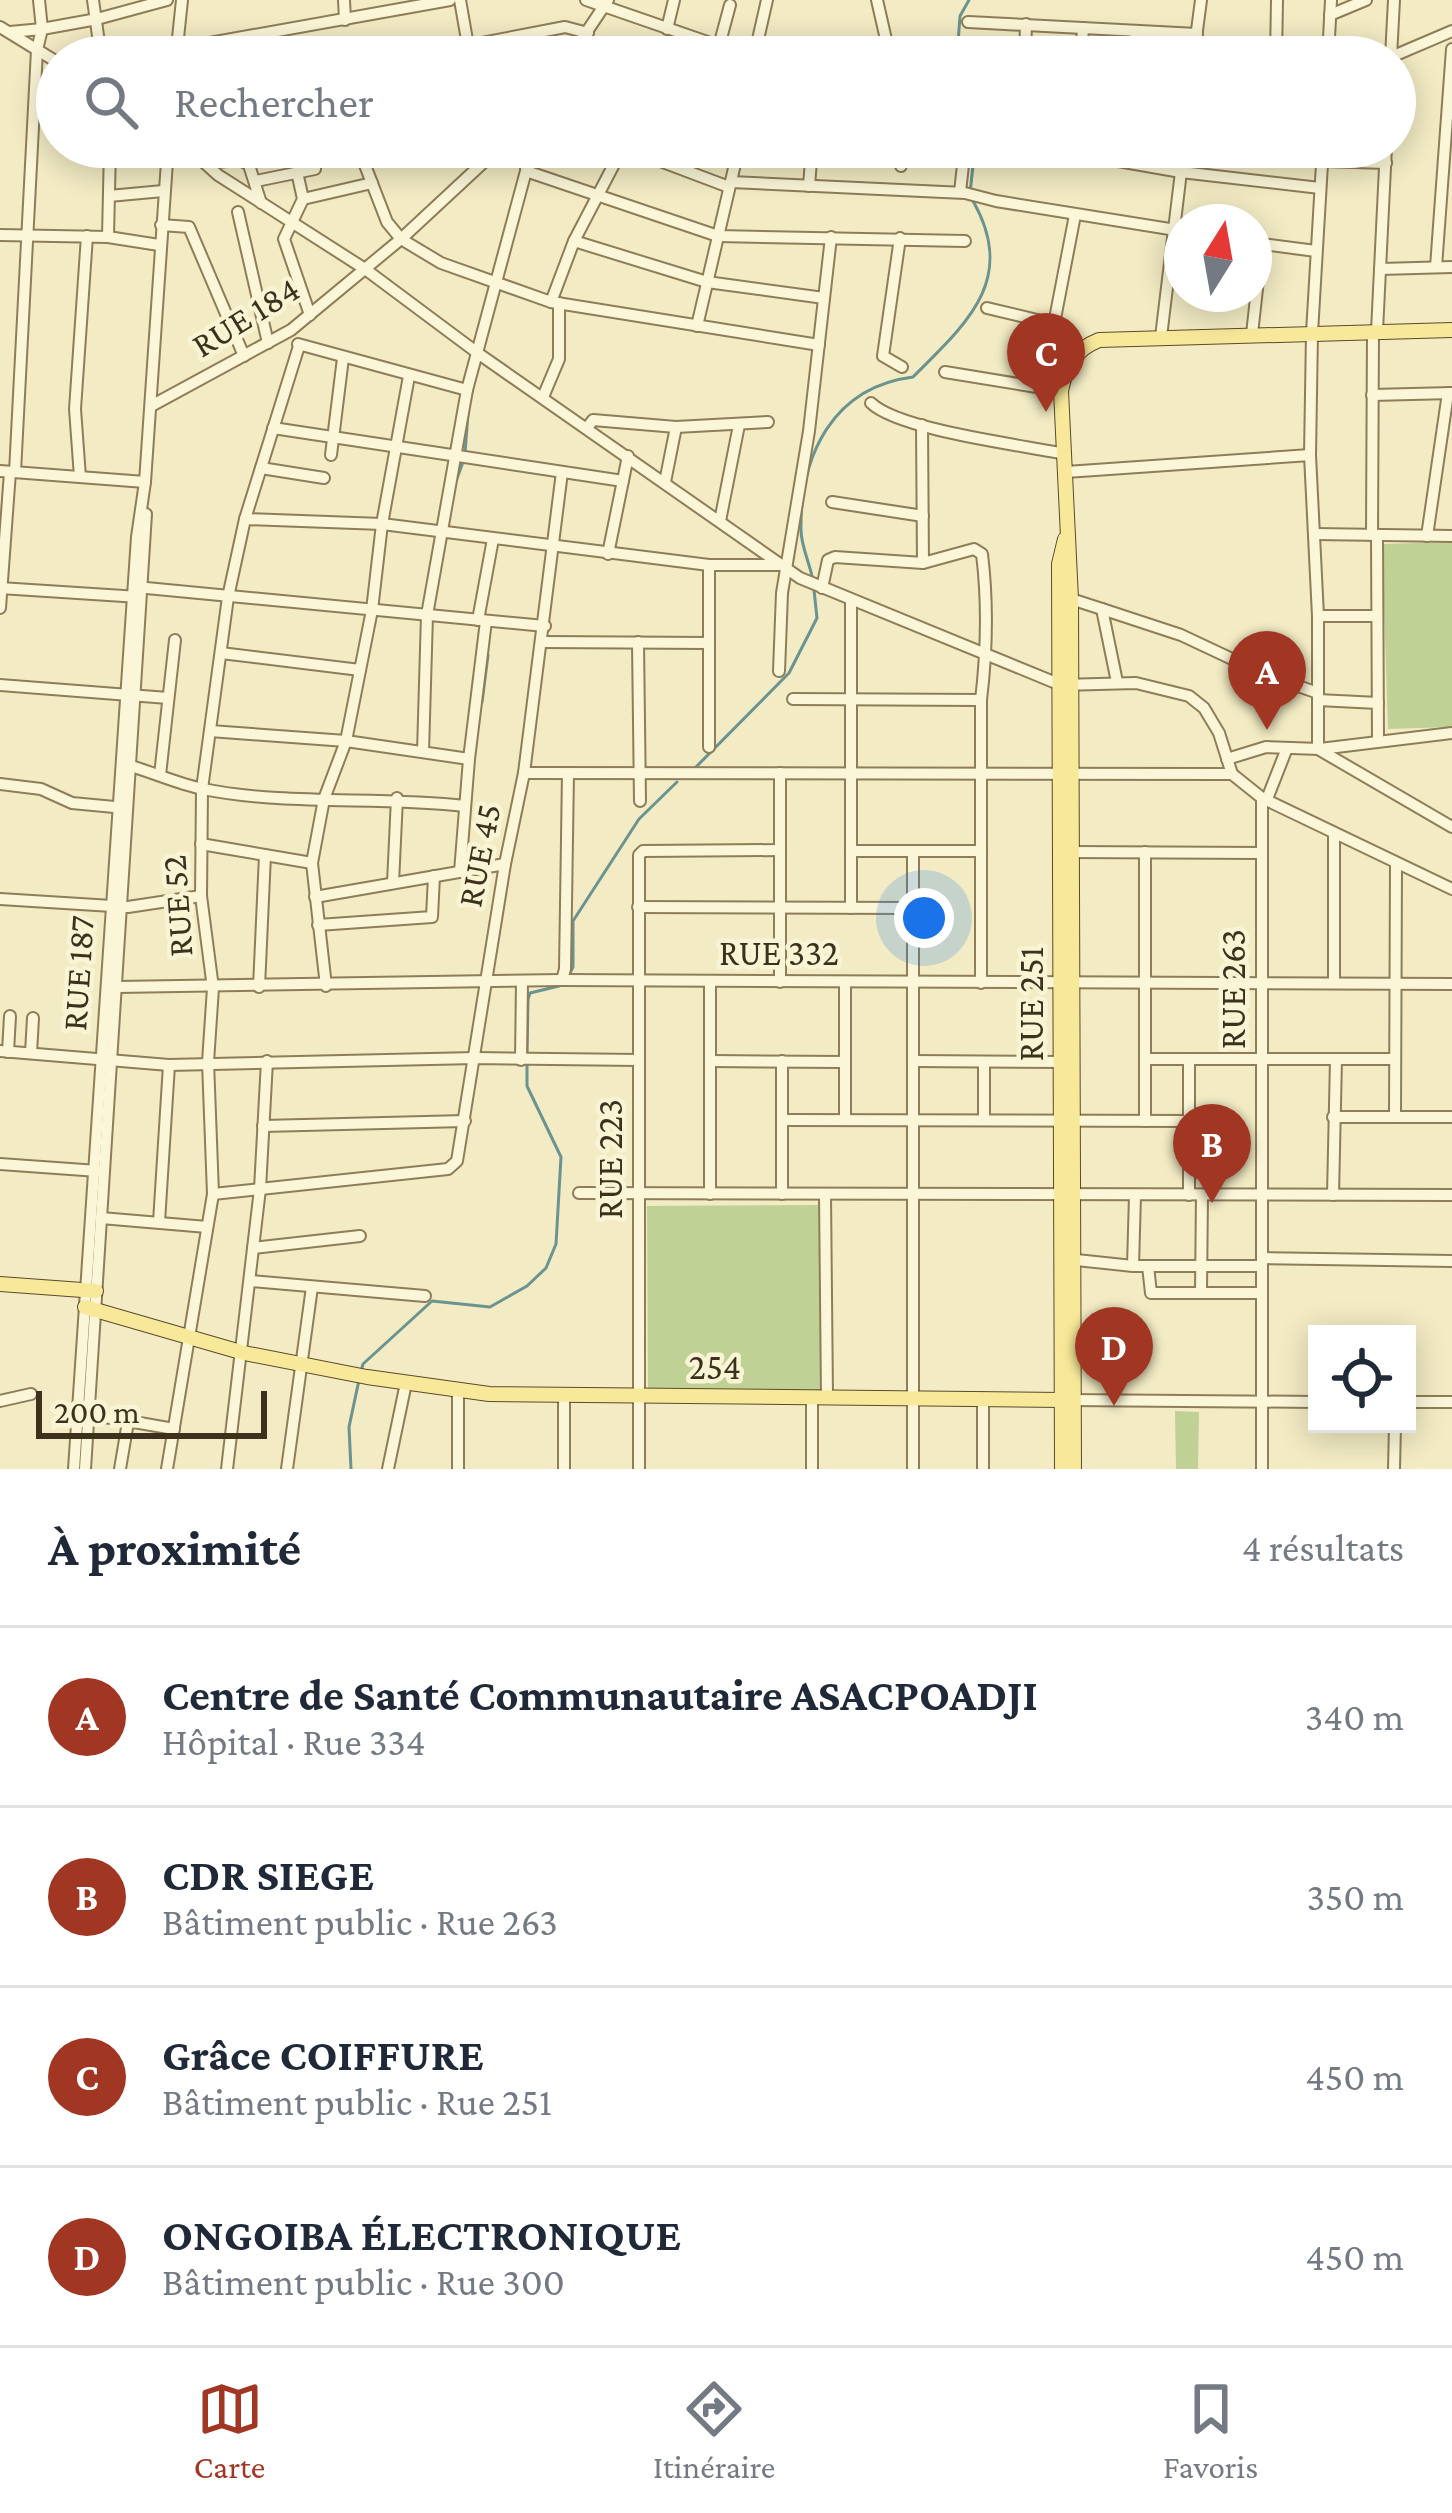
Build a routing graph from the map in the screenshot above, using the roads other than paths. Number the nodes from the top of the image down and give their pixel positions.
1 (39, 0) edge
2 (93, 0) edge
3 (167, 0) edge
4 (182, 0) edge
5 (344, 0) edge
6 (450, 0) edge
7 (460, 0) edge
8 (586, 0) edge
9 (674, 0) edge
10 (767, 0) edge
11 (877, 0) edge
12 (1201, 0) edge
13 (1276, 0) edge
14 (1331, 0) edge
15 (1366, 0) edge
16 (1394, 0) edge
17 (153, 2) edge
18 (606, 4) edge
19 (730, 5) dead end
20 (1330, 15) junction
21 (98, 20) junction
22 (345, 20) junction
23 (968, 22) dead end
24 (1026, 24) junction
25 (1083, 28) junction
26 (5, 29) edge
27 (43, 29) junction
28 (667, 29) junction
29 (1136, 31) junction
30 (1452, 31) edge
31 (588, 33) junction
32 (1197, 34) joint
33 (41, 36) edge
34 (99, 36) edge
35 (178, 36) edge
36 (263, 36) edge
37 (467, 36) edge
38 (510, 36) edge
39 (586, 36) edge
40 (688, 36) edge
41 (721, 36) edge
42 (758, 36) edge
43 (885, 36) edge
44 (1026, 36) edge
45 (1082, 36) edge
46 (1135, 36) edge
47 (1276, 36) edge
48 (1329, 36) edge
49 (1392, 36) edge
50 (1416, 46) edge
51 (36, 49) edge
52 (1452, 49) edge
53 (36, 73) edge
54 (1448, 151) edge
55 (110, 168) edge
56 (166, 168) edge
57 (217, 168) edge
58 (249, 168) edge
59 (366, 168) edge
60 (473, 168) edge
61 (526, 168) edge
62 (612, 168) edge
63 (684, 168) edge
64 (734, 168) edge
65 (810, 168) edge
66 (965, 168) edge
67 (1158, 168) edge
68 (1181, 168) edge
69 (1321, 168) edge
70 (1386, 168) edge
71 (315, 169) dead end
72 (526, 171) junction
73 (297, 172) junction
74 (1180, 172) junction
75 (256, 182) junction
76 (372, 183) junction
77 (730, 184) junction
78 (809, 186) junction
79 (1320, 188) junction
80 (164, 191) junction
81 (966, 193) junction
82 (599, 194) junction
83 (109, 196) junction
84 (303, 199) junction
85 (261, 203) junction
86 (1179, 204) edge
87 (1446, 208) edge
88 (238, 212) dead end
89 (1076, 215) junction
90 (160, 225) junction
91 (291, 225) junction
92 (1164, 229) edge
93 (29, 234) junction
94 (0, 235) edge
95 (87, 236) junction
96 (718, 236) junction
97 (107, 237) junction
98 (831, 237) junction
99 (401, 238) junction
100 (900, 238) junction
101 (965, 241) dead end
102 (574, 242) junction
103 (159, 245) junction
104 (1272, 245) edge
105 (1316, 251) junction
106 (1436, 267) junction
107 (1452, 267) edge
108 (365, 269) junction
109 (1380, 269) junction
110 (707, 282) junction
111 (497, 285) junction
112 (824, 298) junction
113 (555, 303) junction
114 (987, 308) dead end
115 (1165, 312) edge
116 (1253, 312) edge
117 (310, 315) junction
118 (1054, 324) junction
119 (697, 326) junction
120 (291, 330) junction
121 (1452, 330) edge
122 (1375, 331) junction
123 (1312, 333) junction
124 (1252, 334) junction
125 (1161, 337) junction
126 (268, 343) junction
127 (819, 345) junction
128 (299, 346) junction
129 (1077, 352) junction
130 (479, 354) junction
131 (244, 356) junction
132 (343, 358) junction
133 (902, 367) dead end
134 (945, 372) dead end
135 (409, 376) junction
136 (467, 390) junction
137 (1061, 391) junction
138 (1450, 393) edge
139 (1372, 395) junction
140 (543, 398) junction
141 (872, 404) dead end
142 (151, 406) junction
143 (768, 422) dead end
144 (590, 424) junction
145 (739, 425) junction
146 (922, 425) junction
147 (676, 427) junction
148 (273, 428) junction
149 (334, 437) junction
150 (396, 447) junction
151 (1065, 454) junction
152 (331, 455) dead end
153 (1310, 455) junction
154 (457, 456) junction
155 (628, 456) junction
156 (261, 468) junction
157 (8, 472) edge
158 (562, 472) junction
159 (1066, 472) junction
160 (80, 477) junction
161 (324, 478) dead end
162 (623, 481) junction
163 (146, 482) junction
164 (665, 482) junction
165 (832, 502) dead end
166 (923, 516) junction
167 (245, 519) junction
168 (720, 521) junction
169 (382, 524) junction
170 (442, 532) junction
171 (1315, 534) junction
172 (1375, 535) junction
173 (1427, 536) junction
174 (1452, 536) edge
175 (493, 539) junction
176 (1065, 539) junction
177 (550, 547) junction
178 (608, 554) junction
179 (923, 563) junction
180 (709, 565) junction
181 (783, 567) junction
182 (1, 588) edge
183 (822, 588) junction
184 (138, 592) junction
185 (228, 597) junction
186 (1071, 599) junction
187 (851, 601) junction
188 (0, 608) edge
189 (1102, 609) junction
190 (372, 610) junction
191 (427, 615) junction
192 (1318, 616) junction
193 (1377, 616) junction
194 (482, 620) junction
195 (545, 626) junction
196 (175, 640) dead end
197 (542, 642) junction
198 (638, 642) junction
199 (709, 643) junction
200 (221, 653) junction
201 (986, 656) junction
202 (360, 670) junction
203 (779, 670) dead end
204 (1117, 682) junction
205 (0, 685) edge
206 (1066, 686) junction
207 (131, 693) junction
208 (1318, 696) junction
209 (168, 698) junction
210 (793, 699) dead end
211 (851, 699) junction
212 (981, 700) junction
213 (1378, 703) junction
214 (210, 731) junction
215 (1452, 733) edge
216 (1378, 740) junction
217 (346, 741) junction
218 (709, 747) dead end
219 (1287, 748) junction
220 (1318, 749) junction
221 (423, 752) junction
222 (469, 759) junction
223 (1227, 759) junction
224 (131, 766) junction
225 (524, 772) junction
226 (568, 773) junction
227 (638, 773) junction
228 (780, 773) junction
229 (851, 773) junction
230 (1065, 773) junction
231 (980, 774) junction
232 (1232, 774) junction
233 (160, 775) junction
234 (0, 784) edge
235 (202, 789) junction
236 (397, 798) junction
237 (1264, 798) junction
238 (324, 799) junction
239 (640, 801) dead end
240 (465, 806) junction
241 (123, 808) junction
242 (1452, 827) edge
243 (1334, 835) junction
244 (201, 844) junction
245 (780, 850) junction
246 (913, 850) junction
247 (851, 851) junction
248 (980, 851) junction
249 (1066, 852) junction
250 (1145, 852) junction
251 (1262, 853) junction
252 (265, 855) junction
253 (312, 863) junction
254 (1396, 863) junction
255 (506, 864) junction
256 (460, 872) junction
257 (434, 876) junction
258 (393, 883) junction
259 (1452, 889) edge
260 (201, 896) junction
261 (315, 897) junction
262 (0, 899) edge
263 (117, 907) junction
264 (638, 907) junction
265 (780, 908) junction
266 (851, 908) junction
267 (914, 908) junction
268 (318, 925) junction
269 (562, 980) junction
270 (486, 982) junction
271 (522, 982) junction
272 (639, 982) junction
273 (710, 982) junction
274 (780, 982) junction
275 (845, 982) junction
276 (914, 982) junction
277 (981, 983) junction
278 (1067, 983) junction
279 (1145, 983) junction
280 (1262, 983) junction
281 (1334, 983) junction
282 (1395, 984) junction
283 (1452, 984) edge
284 (326, 986) junction
285 (116, 987) junction
286 (260, 987) junction
287 (213, 988) junction
288 (10, 1016) dead end
289 (33, 1018) dead end
290 (4, 1051) edge
291 (32, 1053) junction
292 (475, 1058) junction
293 (107, 1059) junction
294 (1145, 1059) junction
295 (1189, 1059) junction
296 (1262, 1059) junction
297 (1336, 1059) junction
298 (521, 1060) junction
299 (638, 1060) junction
300 (1395, 1060) junction
301 (267, 1061) junction
302 (710, 1061) junction
303 (782, 1061) junction
304 (845, 1061) junction
305 (913, 1061) junction
306 (208, 1062) junction
307 (985, 1062) junction
308 (1067, 1062) junction
309 (169, 1065) junction
310 (1334, 1117) junction
311 (1395, 1117) junction
312 (1452, 1117) edge
313 (1067, 1119) junction
314 (782, 1120) junction
315 (845, 1120) junction
316 (913, 1120) junction
317 (984, 1120) junction
318 (1145, 1120) junction
319 (1189, 1120) junction
320 (465, 1121) junction
321 (263, 1126) junction
322 (0, 1164) edge
323 (99, 1171) junction
324 (260, 1190) junction
325 (579, 1193) dead end
326 (638, 1193) junction
327 (212, 1194) junction
328 (710, 1194) junction
329 (782, 1194) junction
330 (825, 1194) junction
331 (914, 1194) junction
332 (1067, 1194) junction
333 (1136, 1195) junction
334 (1195, 1195) junction
335 (1262, 1195) junction
336 (1334, 1195) junction
337 (1452, 1196) edge
338 (101, 1218) junction
339 (159, 1222) junction
340 (207, 1227) junction
341 (360, 1236) dead end
342 (254, 1248) junction
343 (1068, 1259) junction
344 (1452, 1261) edge
345 (1262, 1262) junction
346 (1133, 1265) junction
347 (1148, 1266) junction
348 (1201, 1266) junction
349 (250, 1281) junction
350 (312, 1287) junction
351 (0, 1288) edge
352 (1201, 1291) junction
353 (1262, 1293) junction
354 (425, 1296) dead end
355 (90, 1299) junction
356 (189, 1339) junction
357 (244, 1353) junction
358 (301, 1365) junction
359 (406, 1383) junction
360 (458, 1391) junction
361 (31, 1394) dead end
362 (564, 1395) junction
363 (638, 1396) junction
364 (820, 1397) junction
365 (913, 1397) junction
366 (982, 1398) junction
367 (1068, 1400) junction
368 (0, 1401) edge
369 (1262, 1402) junction
370 (1308, 1402) edge
371 (1416, 1402) edge
372 (1452, 1402) edge
373 (88, 1414) junction
374 (128, 1422) junction
375 (174, 1430) junction
376 (1394, 1433) edge
377 (74, 1469) edge
378 (85, 1469) edge
379 (120, 1469) edge
380 (167, 1469) edge
381 (227, 1469) edge
382 (287, 1469) edge
383 (388, 1469) edge
384 (458, 1469) edge
385 (564, 1469) edge
386 (639, 1469) edge
387 (812, 1469) edge
388 (913, 1469) edge
389 (982, 1469) edge
390 (1062, 1469) edge
391 (1074, 1469) edge
392 (1262, 1469) edge
393 (1394, 1469) edge

1 - 27 street
2 - 21 street
3 - 17 street
4 - 35 street
5 - 22 street
6 - 22 street
7 - 37 street
8 - 18 street
9 - 28 street
10 - 42 street
11 - 43 street
12 - 32 street
13 - 47 street
14 - 20 street
15 - 20 street
16 - 49 street
17 - 21 street
18 - 28 street
18 - 31 street
19 - 41 street
20 - 48 street
21 - 27 street
21 - 34 street
22 - 36 street
23 - 24 street
24 - 25 street
24 - 44 street
25 - 29 street
25 - 45 street
26 - 27 street
26 - 51 street
27 - 33 street
28 - 40 street
29 - 32 street
29 - 46 street
30 - 50 street
31 - 38 street
31 - 39 street
52 - 54 street
53 - 93 street
54 - 87 street
55 - 83 street
56 - 80 street, RUE 187
57 - 85 street
58 - 75 street
59 - 76 street
60 - 99 street, RUE 184
61 - 72 street
62 - 82 street
63 - 77 street
64 - 77 street
65 - 78 street
66 - 81 street
67 - 74 street
68 - 74 street
69 - 79 street
70 - 109 street
71 - 73 street
72 - 82 street
72 - 111 street
73 - 75 street
73 - 84 street
74 - 79 street
74 - 86 street
75 - 85 street
76 - 84 street
76 - 99 street
77 - 78 street
77 - 96 street
78 - 81 street
79 - 105 street
80 - 83 street
80 - 90 street, RUE 187
81 - 89 street
82 - 96 street
82 - 102 street
83 - 97 street
84 - 91 street
85 - 91 street
87 - 106 street
88 - 126 street
89 - 92 street
89 - 118 street
90 - 103 street, RUE 187
90 - 131 street
91 - 108 street
91 - 117 street
93 - 94 street
93 - 95 street
93 - 157 street
95 - 97 street
95 - 160 street
96 - 98 street
96 - 110 street
97 - 103 street
98 - 100 street
98 - 112 street
99 - 108 street, RUE 184
99 - 111 street
100 - 101 street
100 - 133 street
102 - 110 street
102 - 113 street
103 - 142 street, RUE 187
104 - 105 street
105 - 123 street
106 - 107 street
106 - 109 street
108 - 117 street, RUE 184
108 - 130 street
109 - 122 street
110 - 112 street
110 - 119 street
111 - 113 street
111 - 130 street
112 - 127 street
113 - 119 street
113 - 140 street
114 - 118 street
115 - 125 street
116 - 124 street
117 - 120 street, RUE 184
118 - 129 street
119 - 127 street
120 - 126 street, RUE 184
120 - 128 street
121 - 122 main road
122 - 123 main road
122 - 139 street
123 - 124 main road
123 - 153 street
124 - 125 main road
125 - 129 main road
126 - 131 street, RUE 184
127 - 181 street
128 - 132 street
128 - 148 street, RUE 52
129 - 137 main road, RUE 251
130 - 136 street
130 - 140 street
131 - 142 street, RUE 184
132 - 135 street
132 - 149 street
134 - 137 street
135 - 136 street
135 - 150 street
136 - 154 street
137 - 151 main road, RUE 251
138 - 139 street
138 - 173 street
139 - 172 street
140 - 144 street
141 - 146 street
142 - 163 street, RUE 187
143 - 145 street
144 - 147 street
144 - 155 street
145 - 147 street
145 - 168 street
146 - 151 street
146 - 166 street
147 - 164 street
148 - 149 street
148 - 156 street, RUE 52
149 - 150 street
149 - 152 street
150 - 154 street
150 - 169 street
151 - 159 main road, RUE 251
153 - 159 street
153 - 171 street
154 - 158 street
154 - 170 street
155 - 162 street
155 - 164 street
156 - 161 street
156 - 167 street, RUE 52
157 - 160 street
157 - 182 street
158 - 162 street
158 - 177 street, RUE 45
159 - 176 main road, RUE 251
160 - 163 street
162 - 178 street
163 - 184 street, RUE 187
164 - 168 street
165 - 166 street
166 - 179 street
167 - 169 street
167 - 185 street, RUE 52
168 - 181 street
169 - 170 street
169 - 190 street
170 - 175 street
170 - 191 street
171 - 172 street
171 - 192 street
172 - 173 street
172 - 193 street
173 - 174 street
175 - 177 street
175 - 194 street
176 - 186 main road, RUE 251
176 - 206 main road, RUE 251
177 - 178 street
177 - 195 street, RUE 45
178 - 180 street
179 - 183 street
179 - 201 street
180 - 181 street
180 - 199 street
181 - 183 street
181 - 203 street
182 - 184 street
182 - 188 street
183 - 187 street
184 - 185 street
184 - 207 street, RUE 187
185 - 190 street
185 - 200 street, RUE 52
186 - 189 street
186 - 206 main road, RUE 251
187 - 201 street
187 - 211 street
189 - 204 street
189 - 208 street
190 - 191 street
190 - 202 street
191 - 194 street
191 - 221 street
192 - 193 street
192 - 208 street
193 - 213 street
194 - 195 street
194 - 222 street
195 - 197 street, RUE 45
196 - 209 street
197 - 198 street
197 - 225 street, RUE 45
198 - 199 street
198 - 227 street
199 - 218 street
200 - 202 street
200 - 214 street, RUE 52
201 - 206 street
201 - 212 street
202 - 217 street
204 - 206 street
204 - 223 street
205 - 207 street
206 - 230 main road, RUE 251
207 - 209 street
207 - 224 street, RUE 187
207 - 241 street, RUE 187
208 - 213 street
208 - 220 street
209 - 233 street
210 - 211 street
211 - 212 street
211 - 229 street
212 - 231 street
213 - 216 street
214 - 217 street
214 - 235 street, RUE 52
215 - 216 street
216 - 220 street
217 - 221 street
217 - 238 street
219 - 220 street
219 - 223 street
219 - 237 street
220 - 242 street
221 - 222 street
222 - 240 street
223 - 232 street
224 - 233 street
224 - 241 street, RUE 187
225 - 226 street
225 - 255 street, RUE 45
226 - 227 street
226 - 269 street
227 - 228 street
227 - 239 street
228 - 229 street
228 - 245 street
229 - 231 street
229 - 247 street
230 - 231 street
230 - 232 street
230 - 249 main road, RUE 251
231 - 248 street
232 - 237 street
233 - 235 street
234 - 241 street
235 - 238 street
235 - 244 street, RUE 52
236 - 238 street
236 - 240 street
236 - 258 street
237 - 243 street
237 - 251 street, RUE 263
238 - 253 street
240 - 256 street
241 - 263 street, RUE 187
243 - 254 street
243 - 281 street
244 - 252 street
244 - 260 street, RUE 52
245 - 264 street, RUE 223
245 - 265 street
246 - 247 street
246 - 248 street
246 - 267 street
247 - 266 street
248 - 277 street
249 - 250 street
249 - 278 main road, RUE 251
250 - 251 street
250 - 279 street
251 - 280 street, RUE 263
252 - 253 street
252 - 286 street
253 - 261 street
254 - 259 street
254 - 282 street
255 - 256 street
255 - 270 street, RUE 45
256 - 257 street
257 - 258 street
257 - 268 street
258 - 261 street
260 - 263 street
260 - 287 street, RUE 52
261 - 268 street
262 - 263 street
263 - 285 street, RUE 187
263 - 293 street, RUE 187
264 - 265 street
264 - 272 street, RUE 223
265 - 266 street
265 - 274 street
266 - 267 street
267 - 276 street
268 - 284 street
269 - 271 street, RUE 332
269 - 272 street, RUE 332
270 - 271 street, RUE 332
270 - 284 street, RUE 332
270 - 292 street, RUE 45
271 - 298 street
272 - 273 street, RUE 332
272 - 299 street, RUE 223
273 - 274 street, RUE 332
273 - 302 street
274 - 275 street, RUE 332
275 - 276 street, RUE 332
275 - 304 street
276 - 277 street, RUE 332
276 - 305 street
277 - 278 street, RUE 332
278 - 279 street, RUE 332
278 - 308 main road, RUE 251
279 - 280 street, RUE 332
279 - 294 street
280 - 281 street, RUE 332
280 - 296 street, RUE 263
281 - 282 street, RUE 332
282 - 283 street, RUE 332
282 - 300 street
284 - 286 street, RUE 332
285 - 287 street, RUE 332
285 - 293 street, RUE 187
286 - 287 street, RUE 332
287 - 306 street, RUE 52
288 - 290 street
289 - 291 street
290 - 291 street
291 - 293 street
292 - 298 street
292 - 301 street
292 - 320 street, RUE 45
293 - 309 street
293 - 323 street, RUE 187
294 - 295 street
294 - 318 street
295 - 296 street
295 - 319 street
296 - 297 street
296 - 335 street, RUE 263
297 - 300 street
297 - 310 street
298 - 299 street
299 - 326 street, RUE 223
300 - 311 street
301 - 306 street
301 - 321 street
302 - 303 street
302 - 328 street
303 - 304 street
303 - 314 street
304 - 315 street
305 - 307 street
305 - 316 street
306 - 309 street
306 - 327 street, RUE 52
307 - 308 street
307 - 317 street
308 - 313 main road, RUE 251
309 - 339 street
310 - 311 street
310 - 336 street
311 - 312 street
313 - 317 street
313 - 318 street
313 - 332 main road, RUE 251
314 - 315 street
314 - 329 street
315 - 316 street
316 - 317 street
316 - 331 street
318 - 319 street
319 - 334 street
320 - 321 street
320 - 324 street, RUE 45
321 - 324 street
322 - 323 street
323 - 338 street, RUE 187
323 - 355 street, RUE 187
324 - 327 street
324 - 342 street
325 - 326 street
326 - 328 street
326 - 363 street, RUE 223
327 - 340 street, RUE 52
328 - 329 street
329 - 330 street
330 - 331 street
330 - 364 street
331 - 332 street
331 - 365 street
332 - 333 street
332 - 343 main road, RUE 251
333 - 334 street
333 - 346 street
334 - 335 street
334 - 348 street
335 - 336 street
335 - 345 street, RUE 263
336 - 337 street
338 - 339 street
338 - 355 street, RUE 187
339 - 340 street
340 - 356 street, RUE 52
341 - 342 street
342 - 349 street
343 - 346 street
343 - 367 main road, RUE 251
344 - 345 street
345 - 348 street
345 - 353 street, RUE 263
346 - 347 street
347 - 348 street
347 - 352 street
348 - 352 street
349 - 350 street
349 - 357 street
350 - 354 street
350 - 358 street
351 - 355 main road, 254
352 - 353 street
353 - 369 street, RUE 263
355 - 356 main road, 254
355 - 373 street, RUE 187
355 - 377 street, RUE 187
356 - 357 main road, 254
356 - 375 street, RUE 52
357 - 358 main road, 254
357 - 381 street
358 - 359 main road, 254
358 - 382 street
359 - 360 main road, 254
359 - 383 street
360 - 362 main road, 254
360 - 384 street
361 - 368 street
362 - 363 main road, 254
362 - 385 street
363 - 364 main road, 254
363 - 386 street, RUE 223
364 - 365 main road, 254
364 - 387 street
365 - 366 main road, 254
365 - 388 street
366 - 367 main road, 254
366 - 389 street
367 - 369 street
367 - 390 main road, RUE 251
367 - 391 main road, RUE 251
369 - 370 street
369 - 392 street, RUE 263
371 - 372 street
373 - 374 street
373 - 378 street, RUE 187
374 - 375 street
374 - 379 street
375 - 380 street, RUE 52
376 - 393 street

